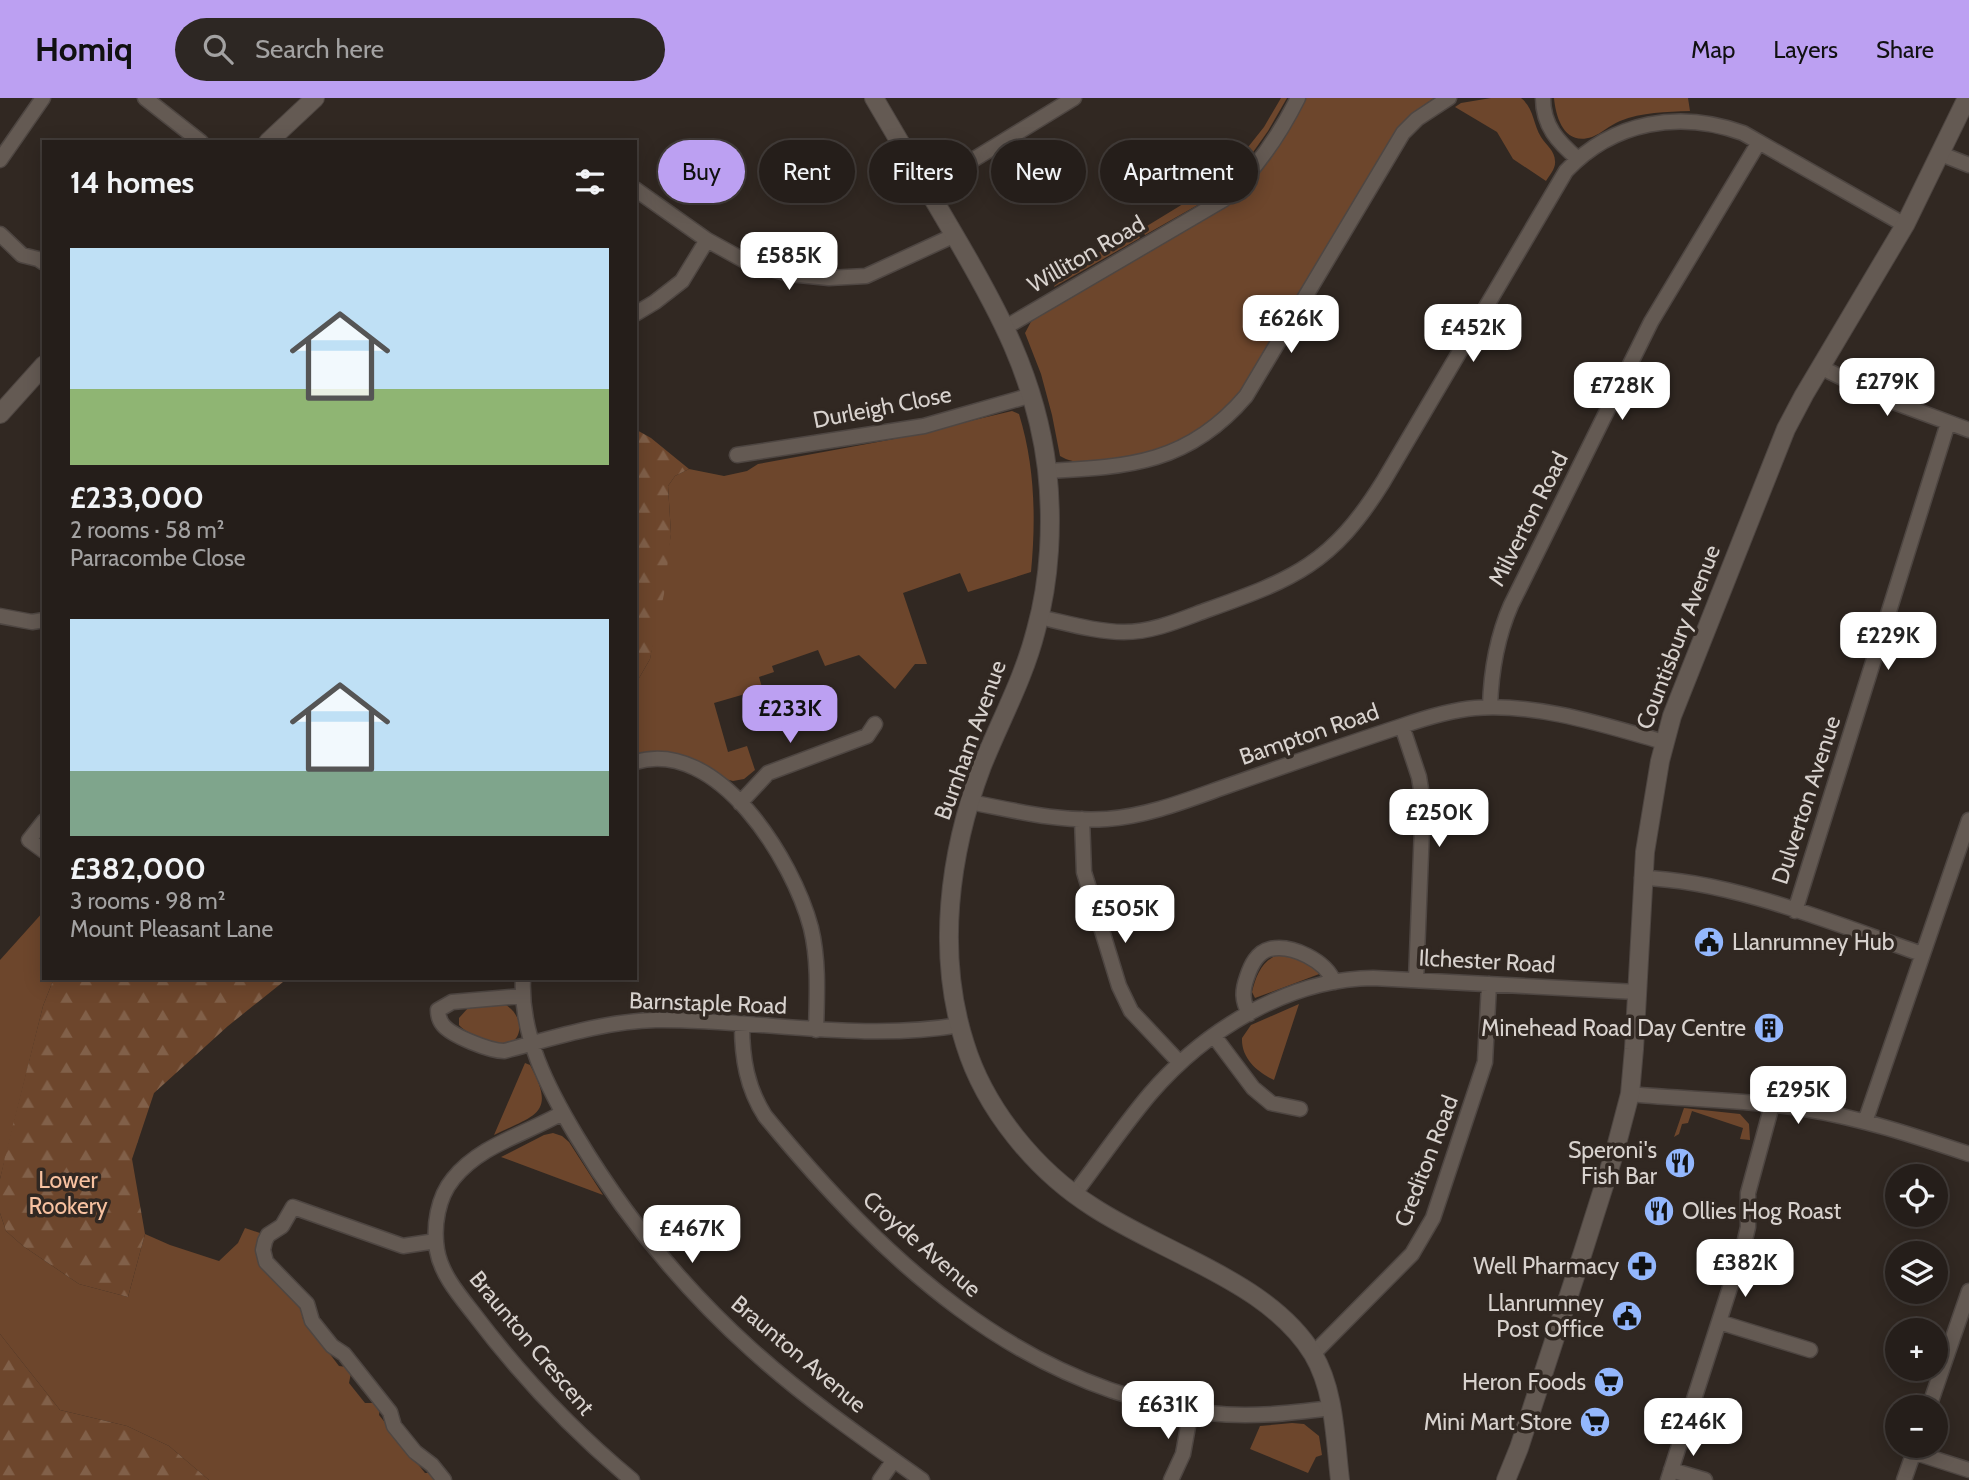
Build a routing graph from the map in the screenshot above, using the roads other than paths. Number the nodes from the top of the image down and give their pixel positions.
1 (43, 98) edge
2 (145, 98) edge
3 (315, 98) edge
4 (874, 98) edge
5 (1074, 98) edge
6 (1298, 98) edge
7 (1449, 98) edge
8 (1543, 98) edge
9 (1967, 98) edge
10 (0, 131) edge
11 (198, 140) edge
12 (270, 140) edge
13 (899, 140) edge
14 (12, 142) junction
15 (1759, 142) junction
16 (1941, 154) junction
17 (977, 157) edge
18 (1578, 159) junction
19 (0, 160) edge
20 (1969, 165) edge
21 (637, 190) edge
22 (936, 203) edge
23 (1905, 225) junction
24 (0, 234) edge
25 (955, 234) junction
26 (707, 240) junction
27 (42, 262) edge
28 (637, 313) edge
29 (1006, 327) junction
30 (42, 367) edge
31 (1820, 368) junction
32 (1032, 395) junction
33 (0, 414) edge
34 (1948, 423) junction
35 (1969, 430) edge
36 (737, 455) dead end
37 (1047, 471) junction
38 (0, 616) edge
39 (1039, 617) junction
40 (42, 620) edge
41 (1490, 708) junction
42 (875, 724) dead end
43 (1402, 726) junction
44 (1664, 742) junction
45 (637, 762) edge
46 (970, 802) junction
47 (740, 803) junction
48 (1082, 819) junction
49 (1969, 820) edge
50 (42, 824) edge
51 (1964, 849) edge
52 (42, 850) edge
53 (1642, 878) junction
54 (1795, 911) junction
55 (1922, 954) junction
56 (523, 980) edge
57 (1416, 980) junction
58 (1334, 982) junction
59 (1489, 984) junction
60 (1637, 992) junction
61 (522, 996) junction
62 (1249, 1014) junction
63 (741, 1025) junction
64 (960, 1025) junction
65 (817, 1030) junction
66 (1214, 1036) junction
67 (533, 1043) junction
68 (1180, 1063) junction
69 (1630, 1094) junction
70 (1772, 1105) junction
71 (1300, 1109) dead end
72 (562, 1113) junction
73 (1865, 1122) junction
74 (1969, 1154) edge
75 (1075, 1193) junction
76 (436, 1241) junction
77 (1969, 1290) edge
78 (1720, 1322) junction
79 (1810, 1350) dead end
80 (1313, 1354) junction
81 (1933, 1395) edge
82 (1331, 1408) junction
83 (1191, 1410) junction
84 (1912, 1458) edge
85 (1938, 1458) edge
86 (894, 1460) junction
87 (1969, 1470) edge
88 (1670, 1475) edge
89 (444, 1480) edge
90 (632, 1480) edge
91 (880, 1480) edge
92 (922, 1480) edge
93 (1171, 1480) edge
94 (1340, 1480) edge
95 (1506, 1480) edge
96 (1705, 1480) edge
97 (1904, 1480) edge

1 - 14 street
2 - 11 street
3 - 12 street
4 - 13 street, Burnham Avenue
5 - 17 street
6 - 29 street, Williton Road
7 - 37 street
8 - 18 street
9 - 16 street, Countisbury Avenue
10 - 14 street
14 - 19 street
15 - 18 street
15 - 23 street
15 - 41 street, Milverton Road
16 - 20 street
16 - 23 street, Countisbury Avenue
18 - 39 street
21 - 26 street
22 - 25 street, Burnham Avenue
23 - 31 street, Countisbury Avenue
24 - 27 street
25 - 26 street
25 - 29 street, Burnham Avenue
26 - 28 street
29 - 32 street, Burnham Avenue
30 - 33 street
31 - 34 street
31 - 44 street, Countisbury Avenue
32 - 36 street, Durleigh Close
32 - 37 street, Burnham Avenue
34 - 35 street
34 - 54 street, Dulverton Avenue
37 - 39 street, Burnham Avenue
38 - 40 street
39 - 46 street, Burnham Avenue
41 - 43 street, Bampton Road
41 - 44 street, Bampton Road
42 - 47 street
43 - 48 street, Bampton Road
43 - 57 street
44 - 53 street, Countisbury Avenue
45 - 47 street
46 - 48 street, Bampton Road
46 - 64 street, Burnham Avenue
47 - 65 street
48 - 68 street
49 - 51 street
50 - 52 street
51 - 55 street
53 - 54 street
53 - 60 street, Countisbury Avenue
54 - 55 street
55 - 73 street
56 - 61 street, Braunton Avenue
57 - 58 street, Ilchester Road
57 - 59 street, Ilchester Road
58 - 62 street, Ilchester Road
58 - 62 street
59 - 60 street, Ilchester Road
59 - 80 street, Crediton Road
60 - 69 street, Countisbury Avenue
61 - 67 street, Braunton Avenue
61 - 67 street, Barnstaple Road
62 - 66 street, Ilchester Road
63 - 65 street, Barnstaple Road
63 - 67 street, Barnstaple Road
63 - 83 street, Croyde Avenue
64 - 65 street, Barnstaple Road
64 - 75 street, Burnham Avenue
66 - 68 street, Ilchester Road
66 - 71 street
67 - 72 street, Braunton Avenue
68 - 75 street, Ilchester Road
69 - 70 street
69 - 95 street, Countisbury Avenue
70 - 73 street
70 - 78 street
72 - 76 street, Braunton Crescent
72 - 86 street, Braunton Avenue
73 - 74 street
75 - 80 street, Burnham Avenue
76 - 89 street
76 - 90 street, Braunton Crescent
77 - 81 street
78 - 79 street
78 - 88 street
80 - 82 street, Burnham Avenue
82 - 83 street, Croyde Avenue
82 - 94 street, Burnham Avenue
83 - 93 street
84 - 97 street
85 - 87 street
86 - 91 street
86 - 92 street, Braunton Avenue
88 - 96 street

